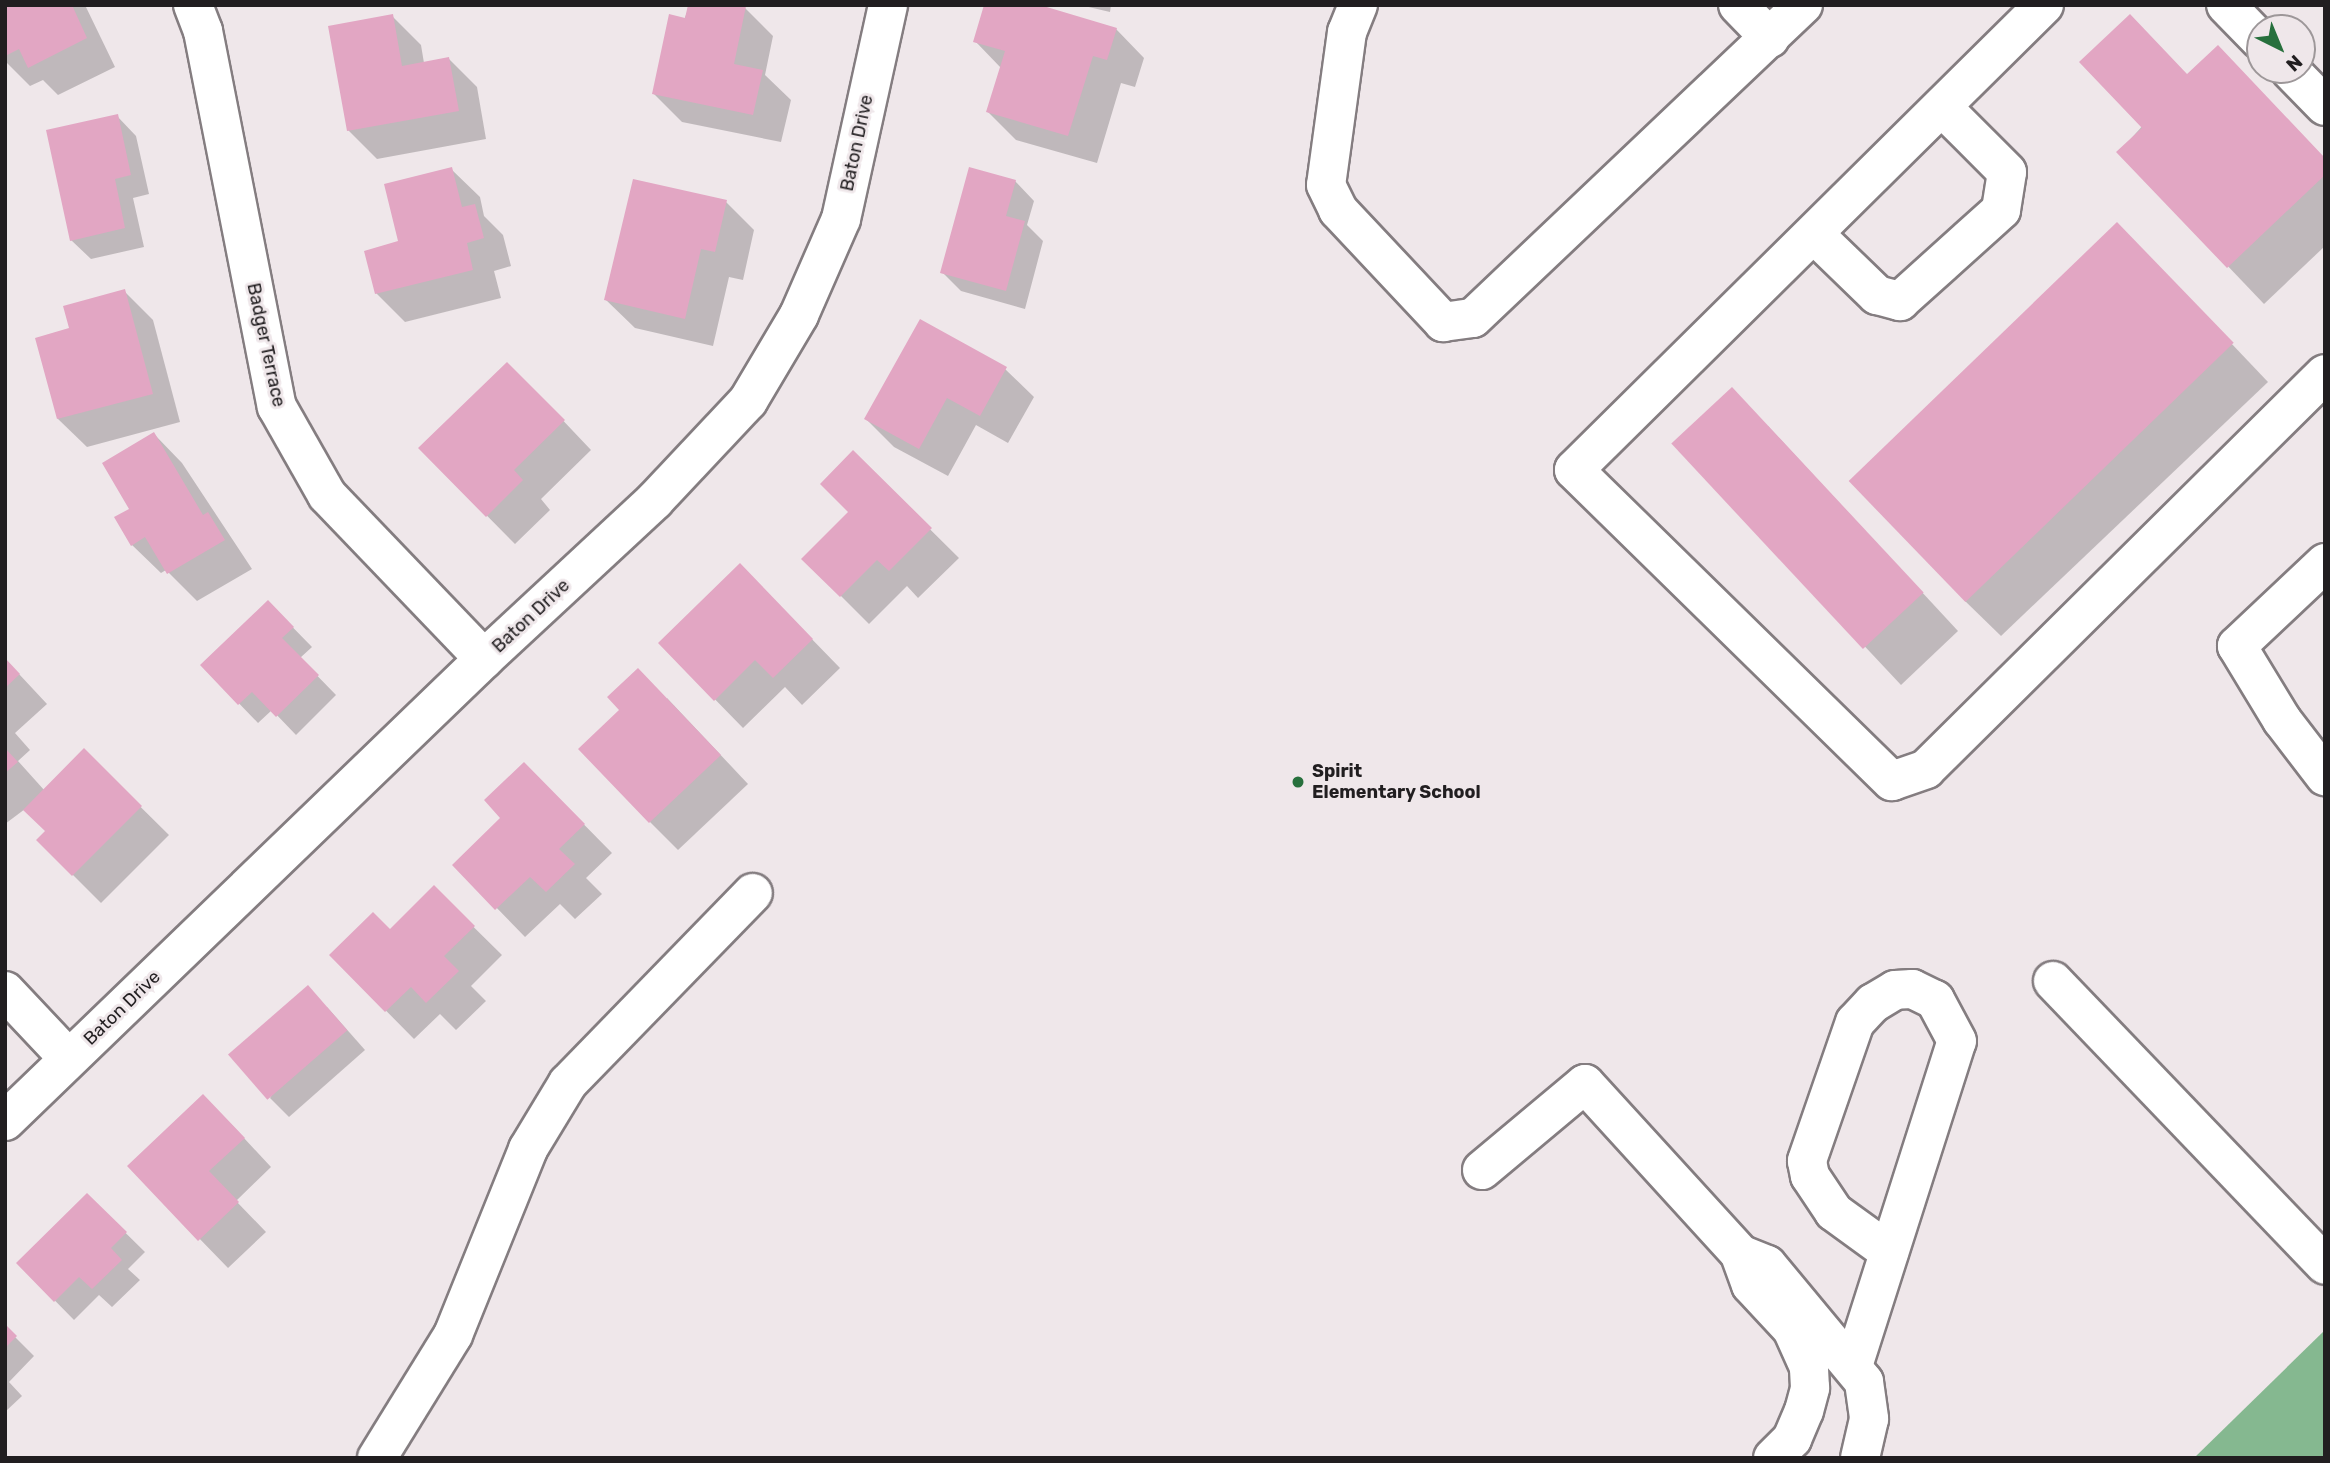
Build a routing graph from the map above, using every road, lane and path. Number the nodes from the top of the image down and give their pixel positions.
1 (193, 5) edge
2 (888, 5) edge
3 (1358, 5) edge
4 (1738, 5) edge
5 (1803, 5) edge
6 (2045, 5) edge
7 (2226, 5) edge
8 (2246, 26) edge
9 (1770, 38) junction
10 (2304, 84) edge
11 (2325, 106) edge
12 (1942, 107) junction
13 (1814, 234) junction
14 (2325, 374) edge
15 (2325, 563) edge
16 (484, 659) junction
17 (2325, 776) edge
18 (753, 893) dead end
19 (2053, 981) dead end
20 (5, 990) edge
21 (69, 1059) junction
22 (5, 1121) edge
23 (1482, 1170) dead end
24 (1889, 1252) junction
25 (1740, 1254) junction
26 (2325, 1265) edge
27 (1853, 1366) junction
28 (377, 1458) edge
29 (1773, 1458) edge
30 (1860, 1458) edge

1 - 16 street, Badger Terrace
2 - 16 street, Baton Drive
3 - 9 street
4 - 9 street
5 - 9 street
6 - 12 street
7 - 8 street
10 - 11 street
12 - 13 street
12 - 13 street
13 - 14 street
15 - 17 street
16 - 21 street, Baton Drive
18 - 28 street
19 - 26 street
20 - 21 street
21 - 22 street, Baton Drive
23 - 25 street
24 - 24 street
24 - 27 street
25 - 27 street
25 - 29 street
27 - 30 street

